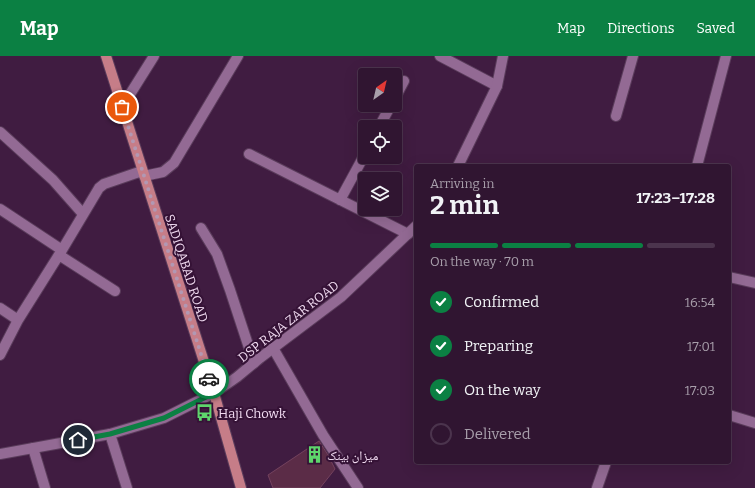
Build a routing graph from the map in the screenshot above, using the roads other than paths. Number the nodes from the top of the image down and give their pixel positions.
1 (106, 56) edge
2 (154, 56) edge
3 (238, 56) edge
4 (440, 56) edge
5 (503, 56) edge
6 (633, 56) edge
7 (726, 56) edge
8 (404, 81) dead end
9 (402, 85) edge
10 (497, 86) junction
11 (122, 107) junction
12 (616, 116) dead end
13 (0, 132) edge
14 (249, 154) dead end
15 (360, 164) edge
16 (459, 164) edge
17 (698, 164) edge
18 (143, 174) junction
19 (340, 200) junction
20 (0, 209) edge
21 (83, 214) junction
22 (201, 228) dead end
23 (414, 228) edge
24 (408, 234) junction
25 (61, 253) junction
26 (731, 277) edge
27 (755, 283) edge
28 (115, 291) dead end
29 (0, 308) edge
30 (18, 320) junction
31 (273, 348) junction
32 (0, 355) edge
33 (254, 363) junction
34 (214, 393) junction
35 (731, 417) edge
36 (755, 423) edge
37 (110, 434) junction
38 (33, 448) junction
39 (0, 454) edge
40 (605, 464) edge
41 (45, 488) edge
42 (127, 488) edge
43 (241, 488) edge
44 (358, 488) edge
45 (597, 488) edge

1 - 11 main road, SADIQABAD ROAD
2 - 11 street
3 - 18 street
4 - 10 street
5 - 10 street
6 - 12 street
7 - 17 street
8 - 9 street
10 - 16 street
11 - 18 main road, SADIQABAD ROAD
13 - 21 street
14 - 19 street
15 - 19 street
18 - 21 street
18 - 34 main road, SADIQABAD ROAD
19 - 24 street
20 - 25 street
21 - 25 street
22 - 33 street
23 - 24 street, DSP RAJA ZAR ROAD
24 - 31 street, DSP RAJA ZAR ROAD
25 - 28 street
25 - 30 street
26 - 27 street
29 - 30 street
30 - 32 street
31 - 33 street, DSP RAJA ZAR ROAD
31 - 44 street
33 - 34 street, DSP RAJA ZAR ROAD
34 - 37 street, DSP RAJA ZAR ROAD
34 - 43 main road, SADIQABAD ROAD
35 - 36 street
37 - 38 street, DSP RAJA ZAR ROAD
37 - 42 street
38 - 39 street, DSP RAJA ZAR ROAD
38 - 41 street
40 - 45 street

